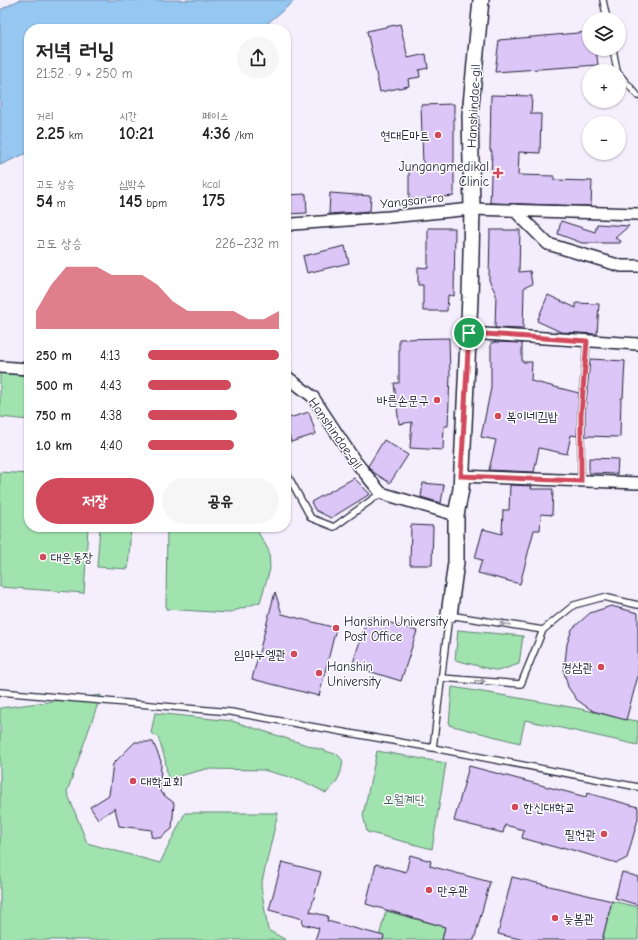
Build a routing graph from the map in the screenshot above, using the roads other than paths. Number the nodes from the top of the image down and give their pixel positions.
1 (482, 0) edge
2 (604, 0) edge
3 (606, 12) edge
4 (626, 82) edge
5 (638, 96) edge
6 (472, 208) junction
7 (514, 210) junction
8 (638, 214) edge
9 (291, 225) edge
10 (638, 266) edge
11 (469, 333) junction
12 (587, 341) junction
13 (638, 344) edge
14 (0, 367) edge
15 (24, 369) edge
16 (291, 380) edge
17 (461, 476) junction
18 (291, 481) edge
19 (581, 481) junction
20 (638, 483) edge
21 (381, 493) junction
22 (456, 515) junction
23 (638, 605) edge
24 (449, 616) junction
25 (543, 630) junction
26 (441, 678) junction
27 (0, 692) edge
28 (433, 748) junction
29 (638, 787) edge

1 - 6 street, Hanshindae-gil
2 - 3 lane
4 - 5 lane
6 - 7 street, Yangsan-ro
6 - 9 street, Yangsan-ro
6 - 11 street, Hanshindae-gil
7 - 8 street, Yangsan-ro
7 - 10 street
11 - 12 street
11 - 17 street, Hanshindae-gil
12 - 13 street
12 - 19 lane
14 - 15 street
16 - 21 street, Hanshindae-gil
17 - 19 street
17 - 22 street, Hanshindae-gil
18 - 21 lane
19 - 20 street
21 - 22 street
22 - 24 street, Hanshindae-gil
23 - 25 lane
25 -> 24 lane
24 - 26 lane
26 -> 25 lane
26 - 28 lane
27 - 28 lane
28 - 29 lane

